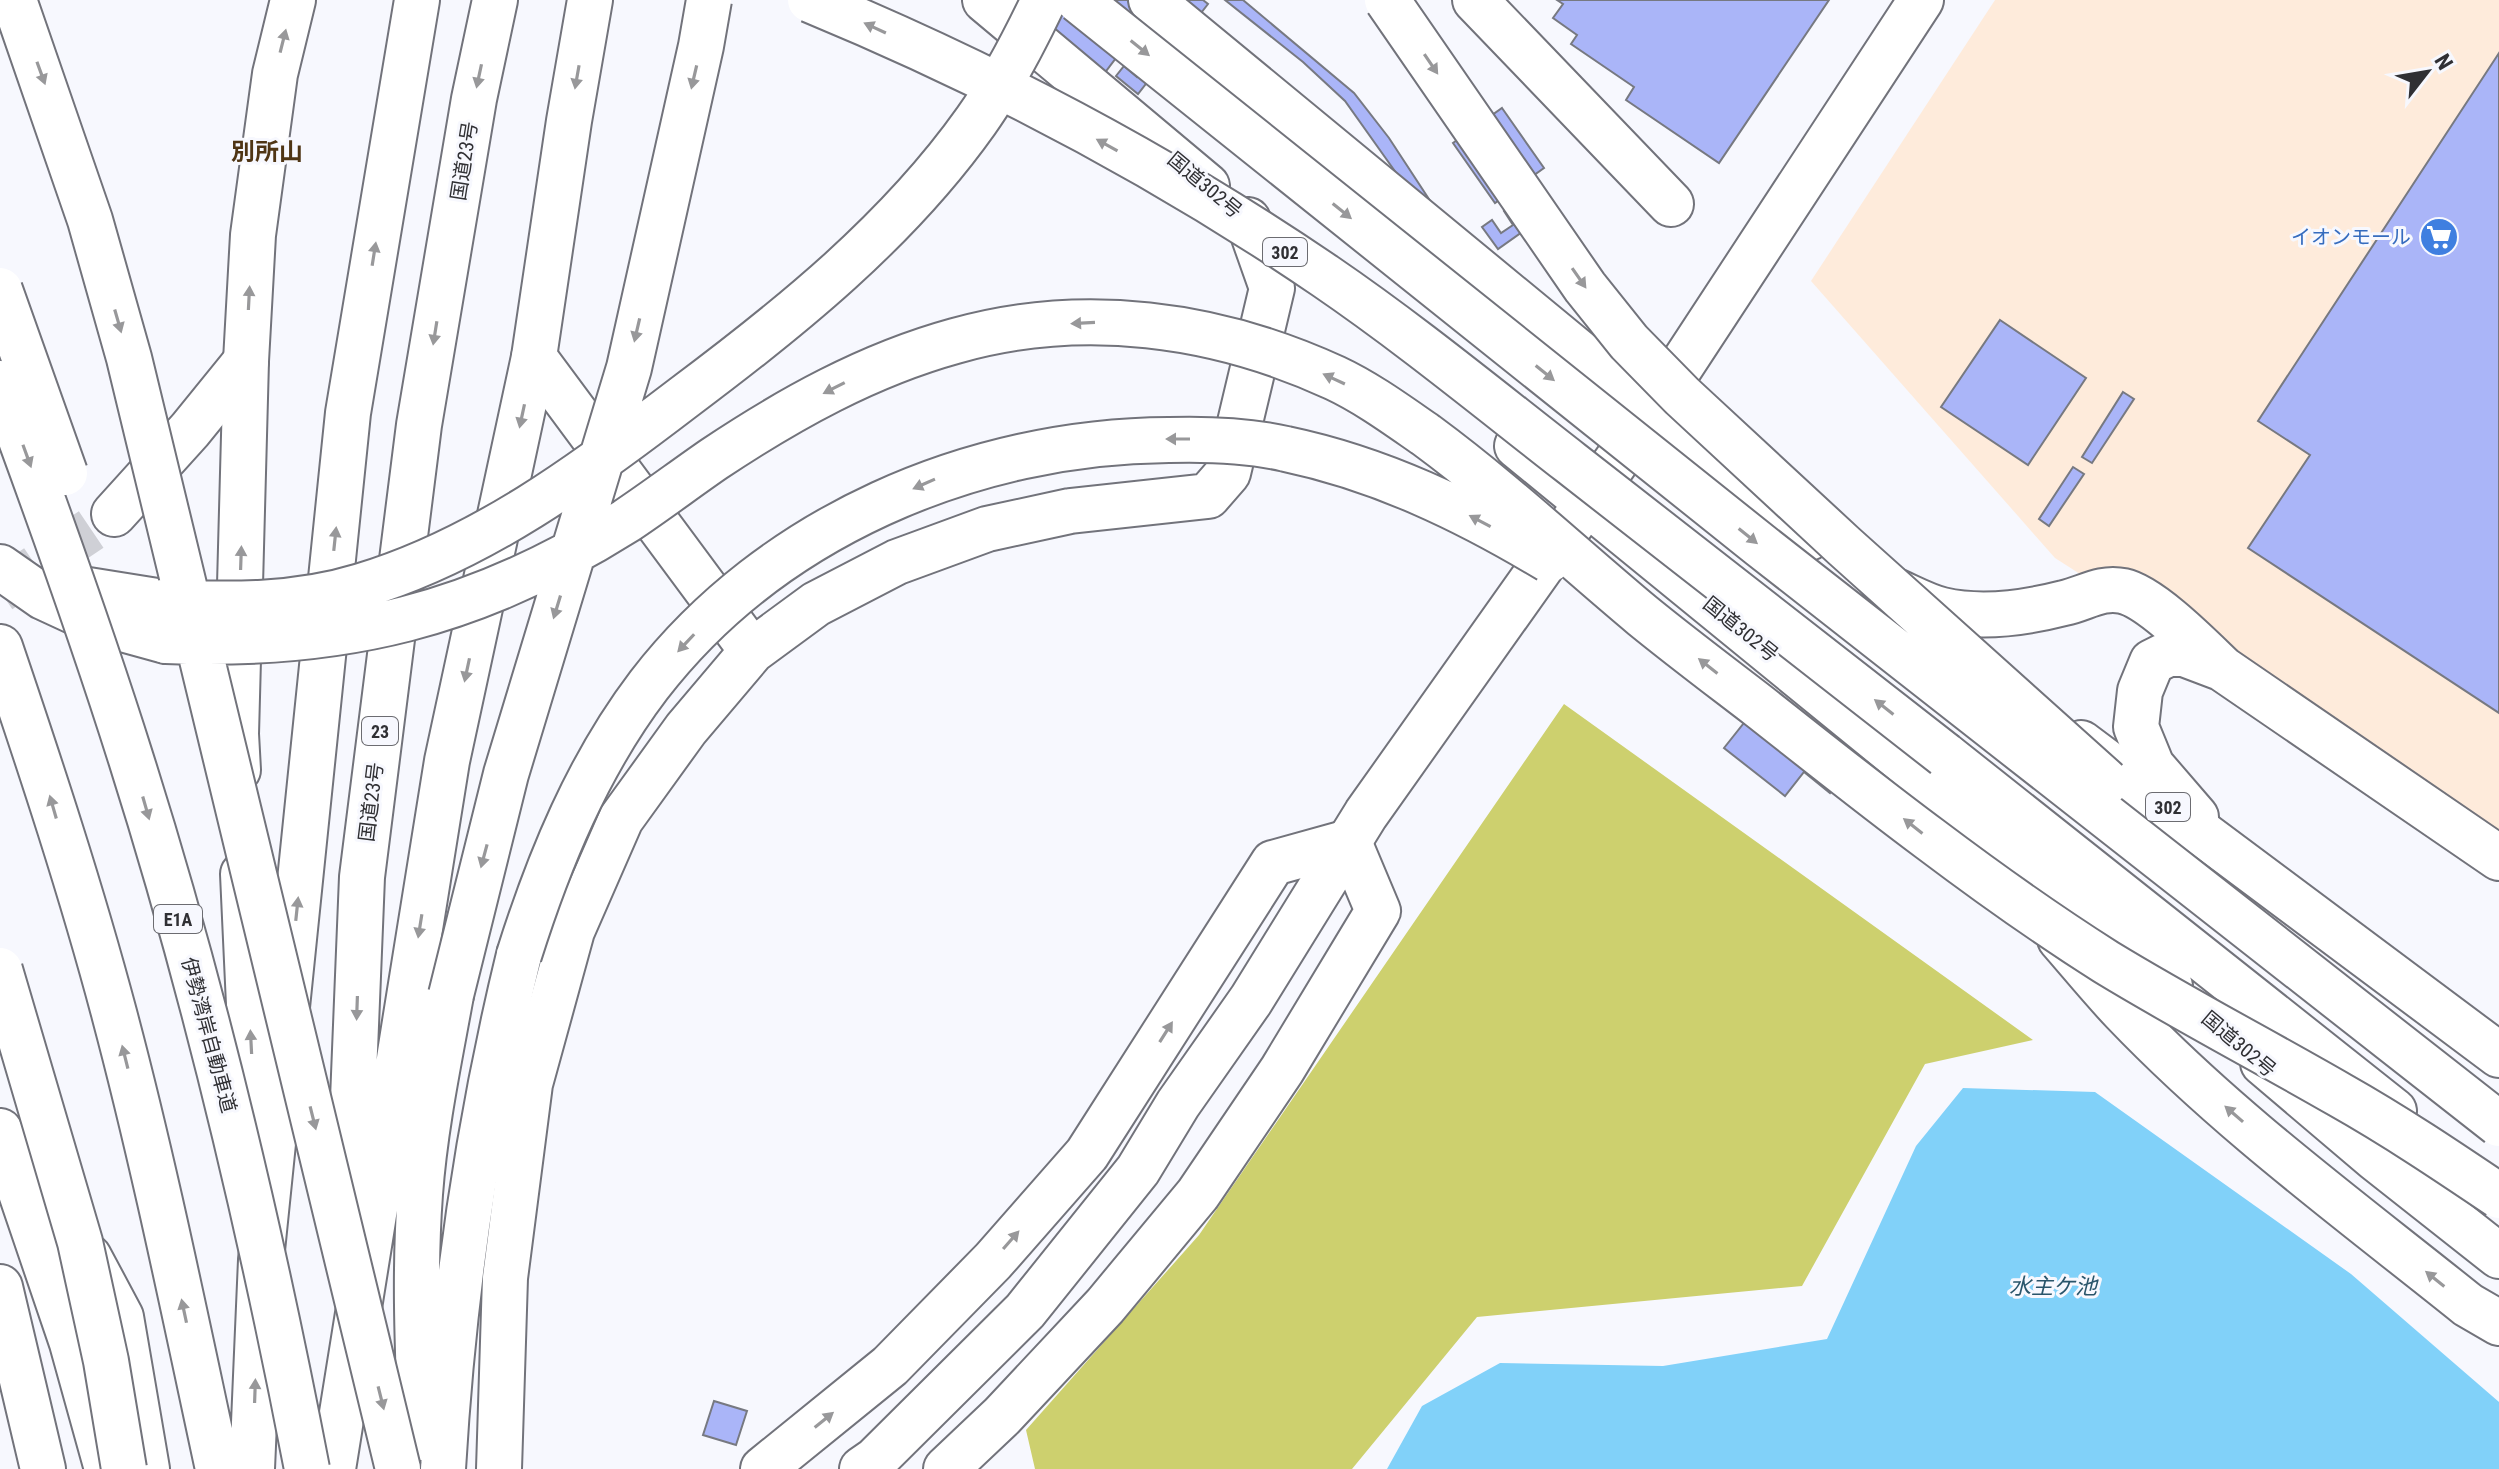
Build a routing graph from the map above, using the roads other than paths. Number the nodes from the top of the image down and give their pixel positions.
1 (6, 0) edge
2 (14, 0) edge
3 (293, 0) edge
4 (417, 0) edge
5 (495, 0) edge
6 (590, 0) edge
7 (709, 0) edge
8 (810, 0) edge
9 (985, 0) edge
10 (1044, 0) edge
11 (1078, 0) edge
12 (1151, 0) edge
13 (1387, 0) edge
14 (1475, 0) edge
15 (1921, 0) edge
16 (0, 23) edge
17 (1671, 204) dead end
18 (1248, 220) junction
19 (0, 290) edge
20 (534, 357) junction
21 (246, 361) junction
22 (0, 383) edge
23 (1651, 412) junction
24 (1585, 503) junction
25 (114, 514) tunnel mouth
26 (0, 566) edge
27 (1857, 576) junction
28 (1644, 617) junction
29 (165, 622) junction
30 (0, 647) edge
31 (752, 651) junction
32 (2223, 669) junction
33 (132, 760) junction
34 (1903, 761) junction
35 (1349, 842) junction
36 (2228, 852) junction
37 (2499, 858) edge
38 (0, 970) edge
39 (0, 1033) edge
40 (2488, 1047) edge
41 (2499, 1111) edge
42 (2499, 1124) edge
43 (0, 1131) edge
44 (2499, 1195) edge
45 (2499, 1256) edge
46 (261, 1260) junction
47 (0, 1287) edge
48 (2499, 1323) edge
49 (43, 1469) edge
50 (107, 1469) edge
51 (124, 1469) edge
52 (147, 1469) edge
53 (218, 1469) edge
54 (252, 1469) edge
55 (307, 1469) edge
56 (333, 1469) edge
57 (398, 1469) edge
58 (422, 1469) edge
59 (443, 1469) edge
60 (499, 1469) edge
61 (763, 1469) edge
62 (862, 1469) edge
63 (946, 1469) edge

1 - 16 main road
2 -> 57 main road, bridge
21 -> 3 main road
46 -> 4 main road
5 -> 56 main road, 国道23号 / 23
6 -> 20 main road
7 -> 58 main road, bridge
44 -> 8 main road, bridge
9 - 18 main road, 国道302号 / 302
10 - 29 main road, bridge
11 -> 42 main road, bridge
12 - 23 main road, 302
13 -> 41 main road, bridge
14 - 17 main road
15 - 23 main road
18 - 24 main road, 国道302号 / 302
18 - 31 main road
19 - 33 main road, bridge
20 - 31 main road
20 -> 56 main road
21 - 25 main road
46 -> 21 main road
22 -> 33 main road, 伊勢湾岸自動車道 / E1A, bridge
23 - 24 main road
23 - 27 main road, 302
24 - 34 main road, 国道302号 / 302
24 - 35 main road
26 - 29 main road
27 - 32 main road
27 - 36 main road, 302
28 -> 29 main road, bridge
44 -> 28 main road, bridge
28 -> 59 main road, bridge
53 -> 30 main road
31 - 60 main road
32 - 36 main road
32 - 37 main road
33 -> 55 main road, 伊勢湾岸自動車道 / E1A, bridge
34 - 45 main road, 国道302号 / 302
48 -> 34 main road
61 -> 35 main road
35 - 62 main road
35 - 63 main road
36 - 40 main road, 302
38 - 51 main road, bridge
39 - 52 main road
43 - 50 main road
54 -> 46 main road
47 - 49 main road

